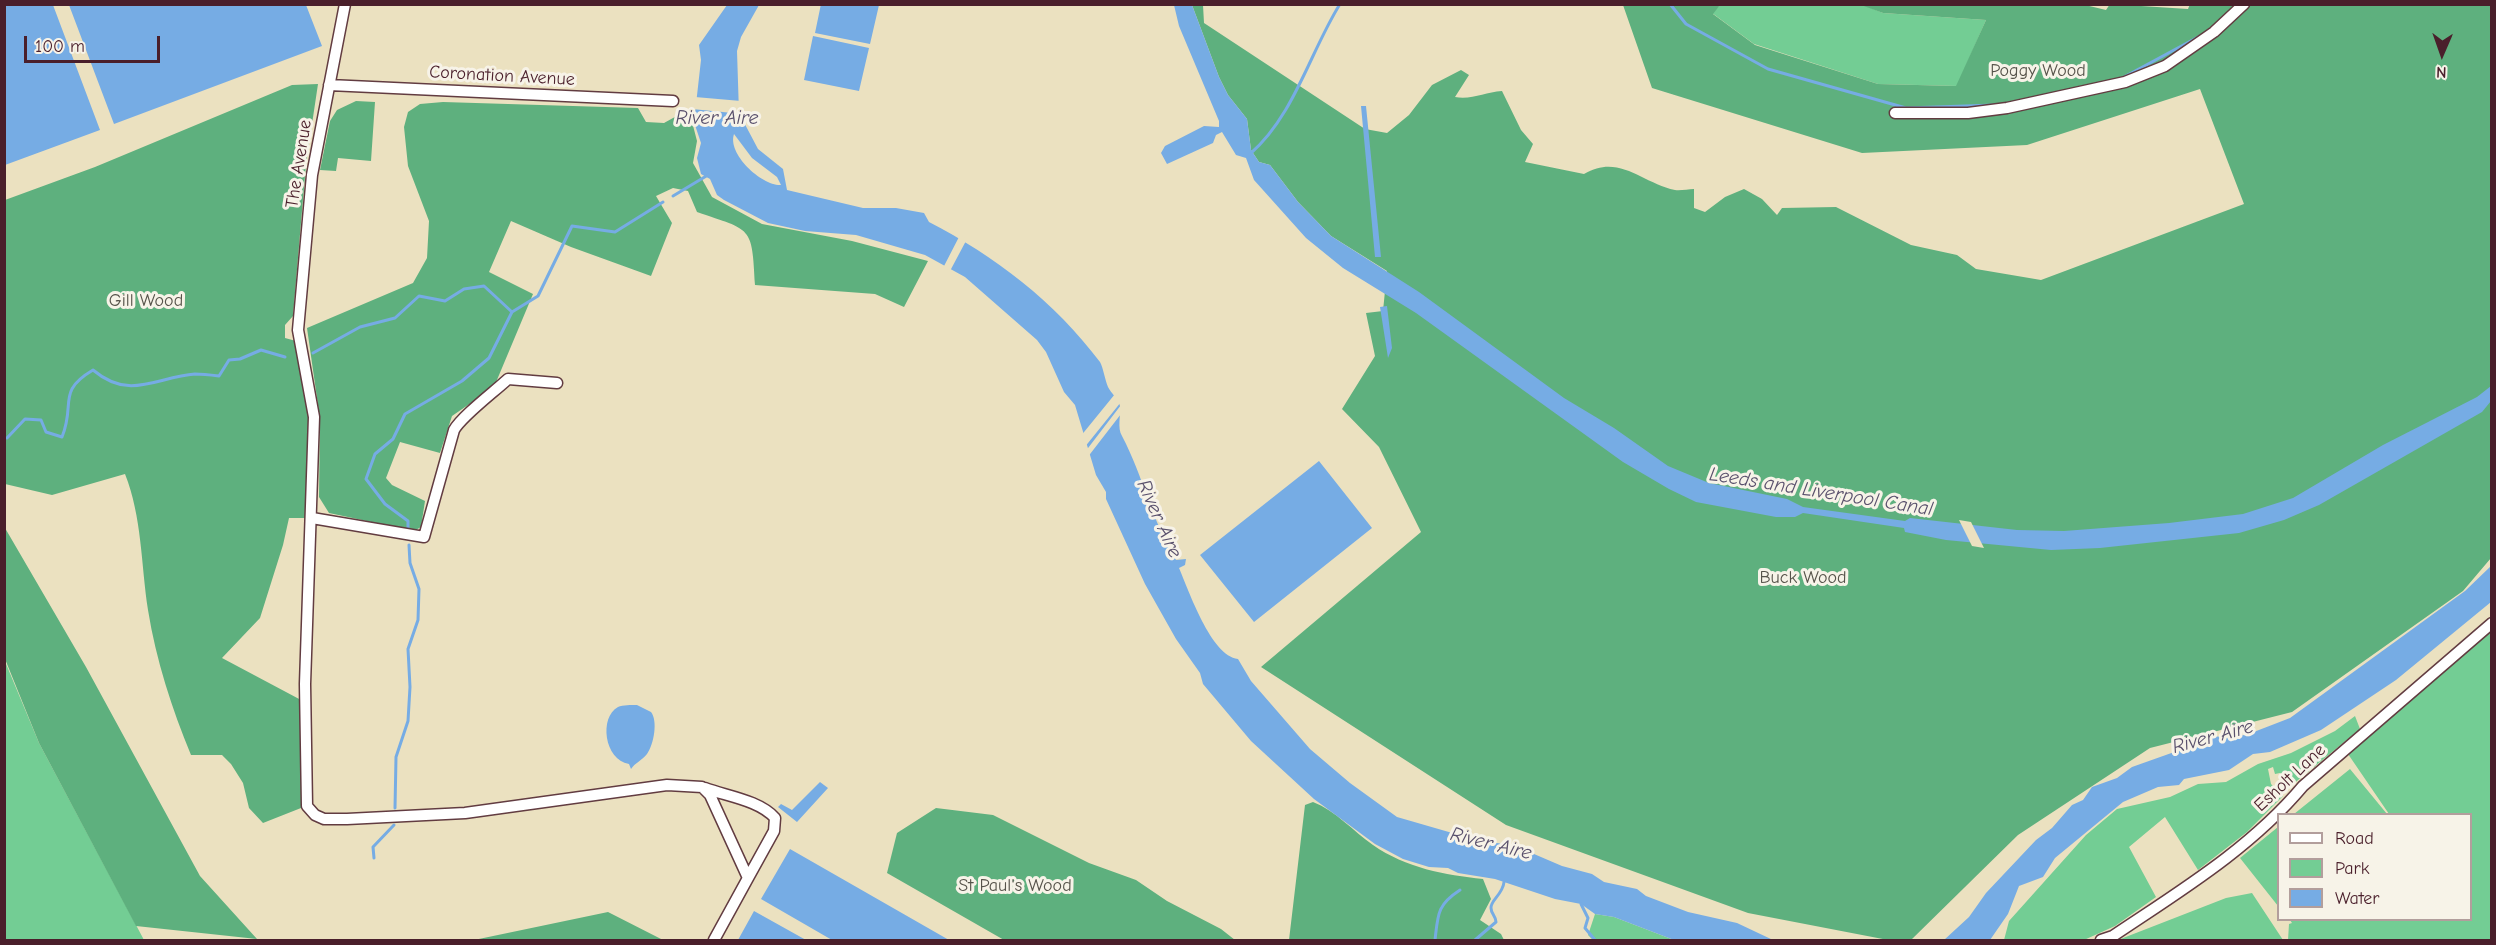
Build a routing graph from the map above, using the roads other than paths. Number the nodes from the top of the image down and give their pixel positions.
1 (345, 4) edge
2 (2244, 4) edge
3 (329, 85) junction
4 (673, 101) dead end
5 (1895, 113) dead end
6 (557, 383) dead end
7 (312, 518) junction
8 (2492, 623) edge
9 (702, 787) junction
10 (2279, 813) edge
11 (2277, 815) edge
12 (748, 878) junction
13 (714, 940) edge
14 (2101, 940) edge

1 - 3 street, The Avenue
2 - 5 street
3 - 4 street, Coronation Avenue
3 - 7 street, The Avenue
6 - 7 street
7 - 9 street, The Avenue
8 - 10 street, Esholt Lane
9 - 12 street
9 - 12 street, The Avenue
11 - 14 street, Esholt Lane
12 - 13 street

